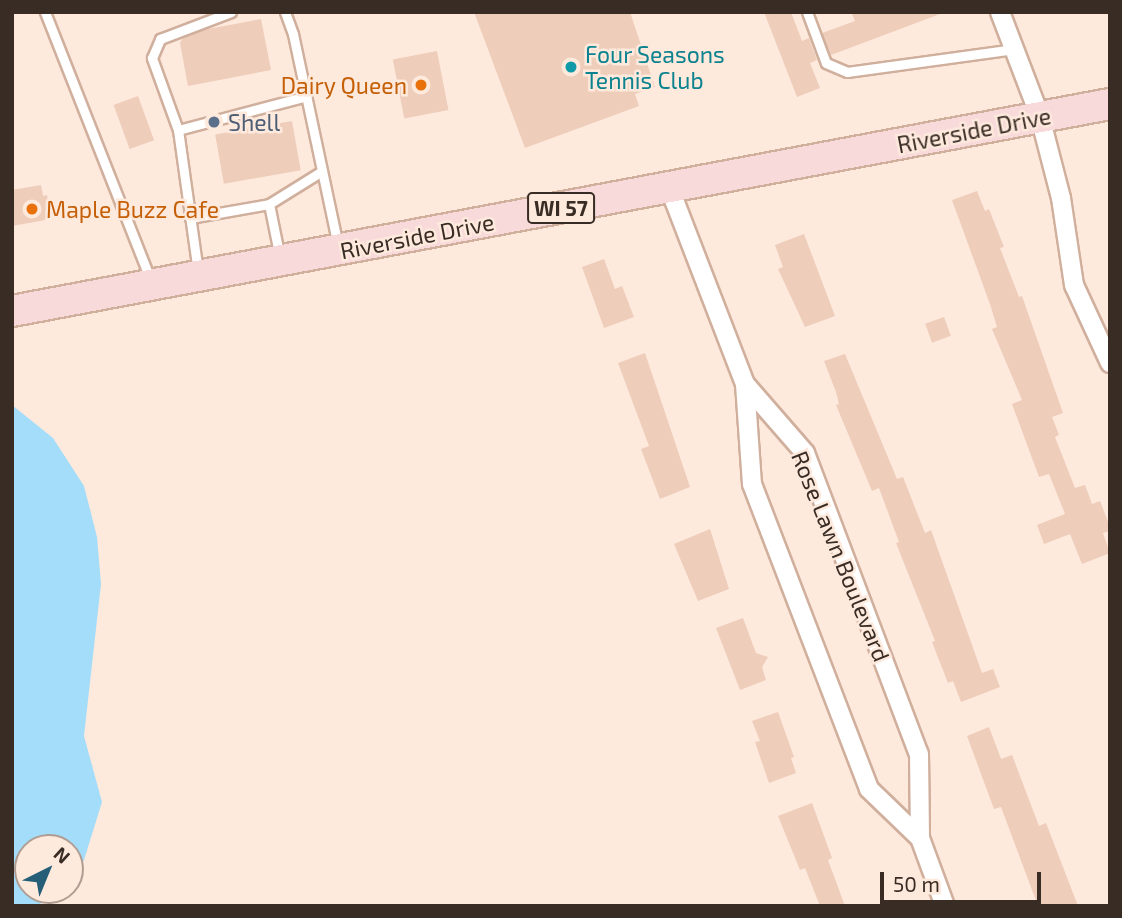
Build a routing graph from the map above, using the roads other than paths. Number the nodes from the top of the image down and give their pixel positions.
1 (45, 12) edge
2 (231, 12) edge
3 (285, 12) edge
4 (807, 12) edge
5 (1000, 12) edge
6 (1014, 49) junction
7 (306, 96) junction
8 (1110, 104) edge
9 (1041, 117) junction
10 (178, 130) junction
11 (323, 171) junction
12 (669, 187) junction
13 (269, 204) junction
14 (190, 218) junction
15 (339, 251) junction
16 (281, 262) junction
17 (199, 277) junction
18 (152, 285) junction
19 (12, 311) edge
20 (1110, 363) edge
21 (745, 384) junction
22 (920, 838) junction
23 (945, 906) edge

1 - 18 lane
2 - 10 lane
3 - 7 lane
4 - 6 lane
5 - 6 street
6 - 9 street
7 - 10 lane
7 - 11 lane
8 - 9 main road, Riverside Drive / WI 57
9 - 12 main road, Riverside Drive / WI 57
9 - 20 street
10 - 14 lane
11 - 13 lane
11 - 15 lane
12 - 15 main road, Riverside Drive / WI 57
12 - 21 street, Rose Lawn Boulevard
13 - 14 lane
13 - 16 lane
14 - 17 lane
15 - 16 main road, Riverside Drive / WI 57
16 - 17 main road, Riverside Drive / WI 57
17 - 18 main road, Riverside Drive / WI 57
18 - 19 main road, Riverside Drive / WI 57
21 - 22 street, Rose Lawn Boulevard
21 - 22 street
22 - 23 street, Rose Lawn Boulevard

